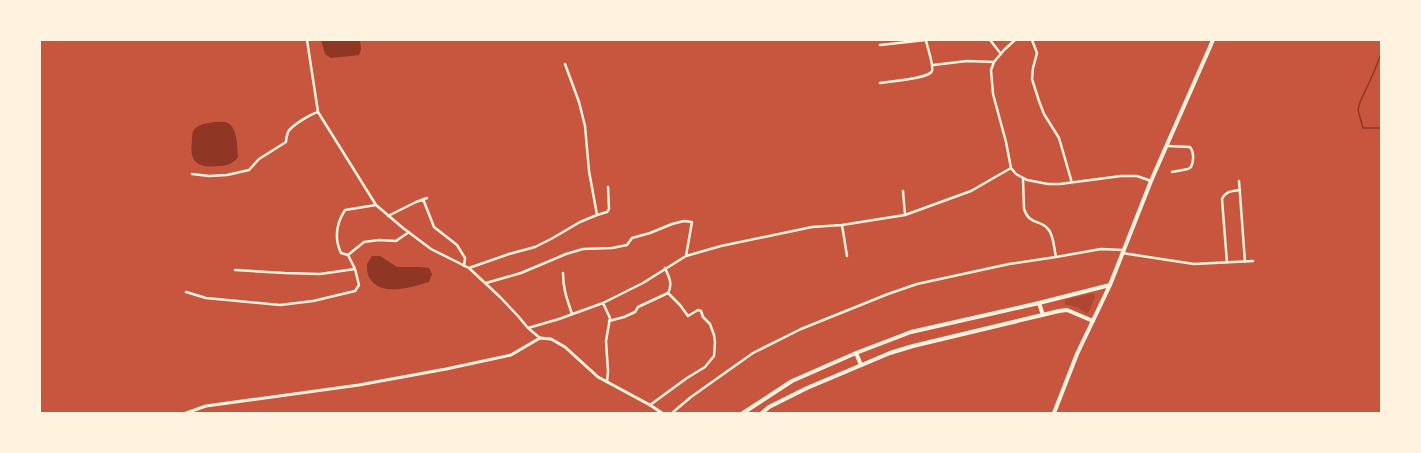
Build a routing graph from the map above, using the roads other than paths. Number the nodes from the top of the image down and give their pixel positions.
1 (307, 40) edge
2 (926, 40) edge
3 (990, 40) edge
4 (1015, 40) edge
5 (1032, 40) edge
6 (1213, 40) edge
7 (880, 45) dead end
8 (1001, 54) junction
9 (994, 62) junction
10 (565, 64) dead end
11 (932, 65) junction
12 (880, 82) dead end
13 (318, 112) junction
14 (1166, 146) junction
15 (1011, 168) junction
16 (1172, 172) dead end
17 (192, 174) dead end
18 (1023, 179) junction
19 (1151, 181) junction
20 (1239, 181) dead end
21 (1072, 183) junction
22 (608, 188) dead end
23 (1240, 190) junction
24 (902, 191) dead end
25 (376, 205) junction
26 (597, 214) junction
27 (904, 215) junction
28 (388, 216) junction
29 (842, 226) junction
30 (409, 232) junction
31 (1122, 251) junction
32 (348, 256) junction
33 (686, 256) junction
34 (847, 256) dead end
35 (1056, 257) junction
36 (1253, 261) dead end
37 (1245, 262) junction
38 (1227, 263) junction
39 (464, 266) junction
40 (469, 268) junction
41 (665, 268) junction
42 (355, 269) junction
43 (235, 270) dead end
44 (563, 273) dead end
45 (486, 283) junction
46 (1110, 285) junction
47 (186, 292) dead end
48 (668, 293) junction
49 (603, 303) junction
50 (1039, 303) junction
51 (572, 314) junction
52 (1043, 315) junction
53 (609, 321) junction
54 (1093, 321) junction
55 (528, 328) junction
56 (540, 338) junction
57 (856, 353) junction
58 (861, 365) junction
59 (607, 382) junction
60 (650, 405) junction
61 (186, 413) edge
62 (662, 413) edge
63 (672, 413) edge
64 (743, 413) edge
65 (762, 413) edge
66 (1054, 413) edge

1 - 13 street
2 - 7 street
2 - 11 street
3 - 8 street
4 - 8 street
5 - 21 street
6 - 14 main road
8 - 9 street
9 - 11 street
9 - 15 street
10 - 26 street
11 - 12 street
13 - 17 street
13 - 25 street
14 - 16 street
14 - 19 main road
15 - 18 street
15 - 27 street
18 - 21 street
18 - 35 street
19 - 21 street
19 - 31 main road
20 - 23 street
22 - 26 street
23 - 37 street
23 - 38 street
24 - 27 street
25 - 28 street
25 - 32 street
26 - 40 street
27 - 29 street
28 - 30 street
28 - 39 street
29 - 33 street
29 - 34 street
30 - 32 street
30 - 39 street
31 - 35 street
31 - 38 street
31 - 46 main road
32 - 42 street
33 - 41 street
33 - 45 street
35 - 63 street
36 - 37 street
37 - 38 street
39 - 40 street
40 - 45 street
41 - 48 street
41 - 49 street
42 - 43 street
42 - 47 street
44 - 51 street
45 - 55 street
46 - 50 main road
46 - 54 main road
48 - 53 street
48 - 60 street
49 - 51 street
49 - 53 street
50 - 52 main road
50 - 57 main road
51 - 55 street
52 - 54 main road
52 - 58 main road
53 - 59 street
54 - 66 main road
55 - 56 street
56 - 59 street
56 - 61 street
57 - 58 main road
57 - 64 main road
58 - 65 main road
59 - 60 street
60 - 62 street

